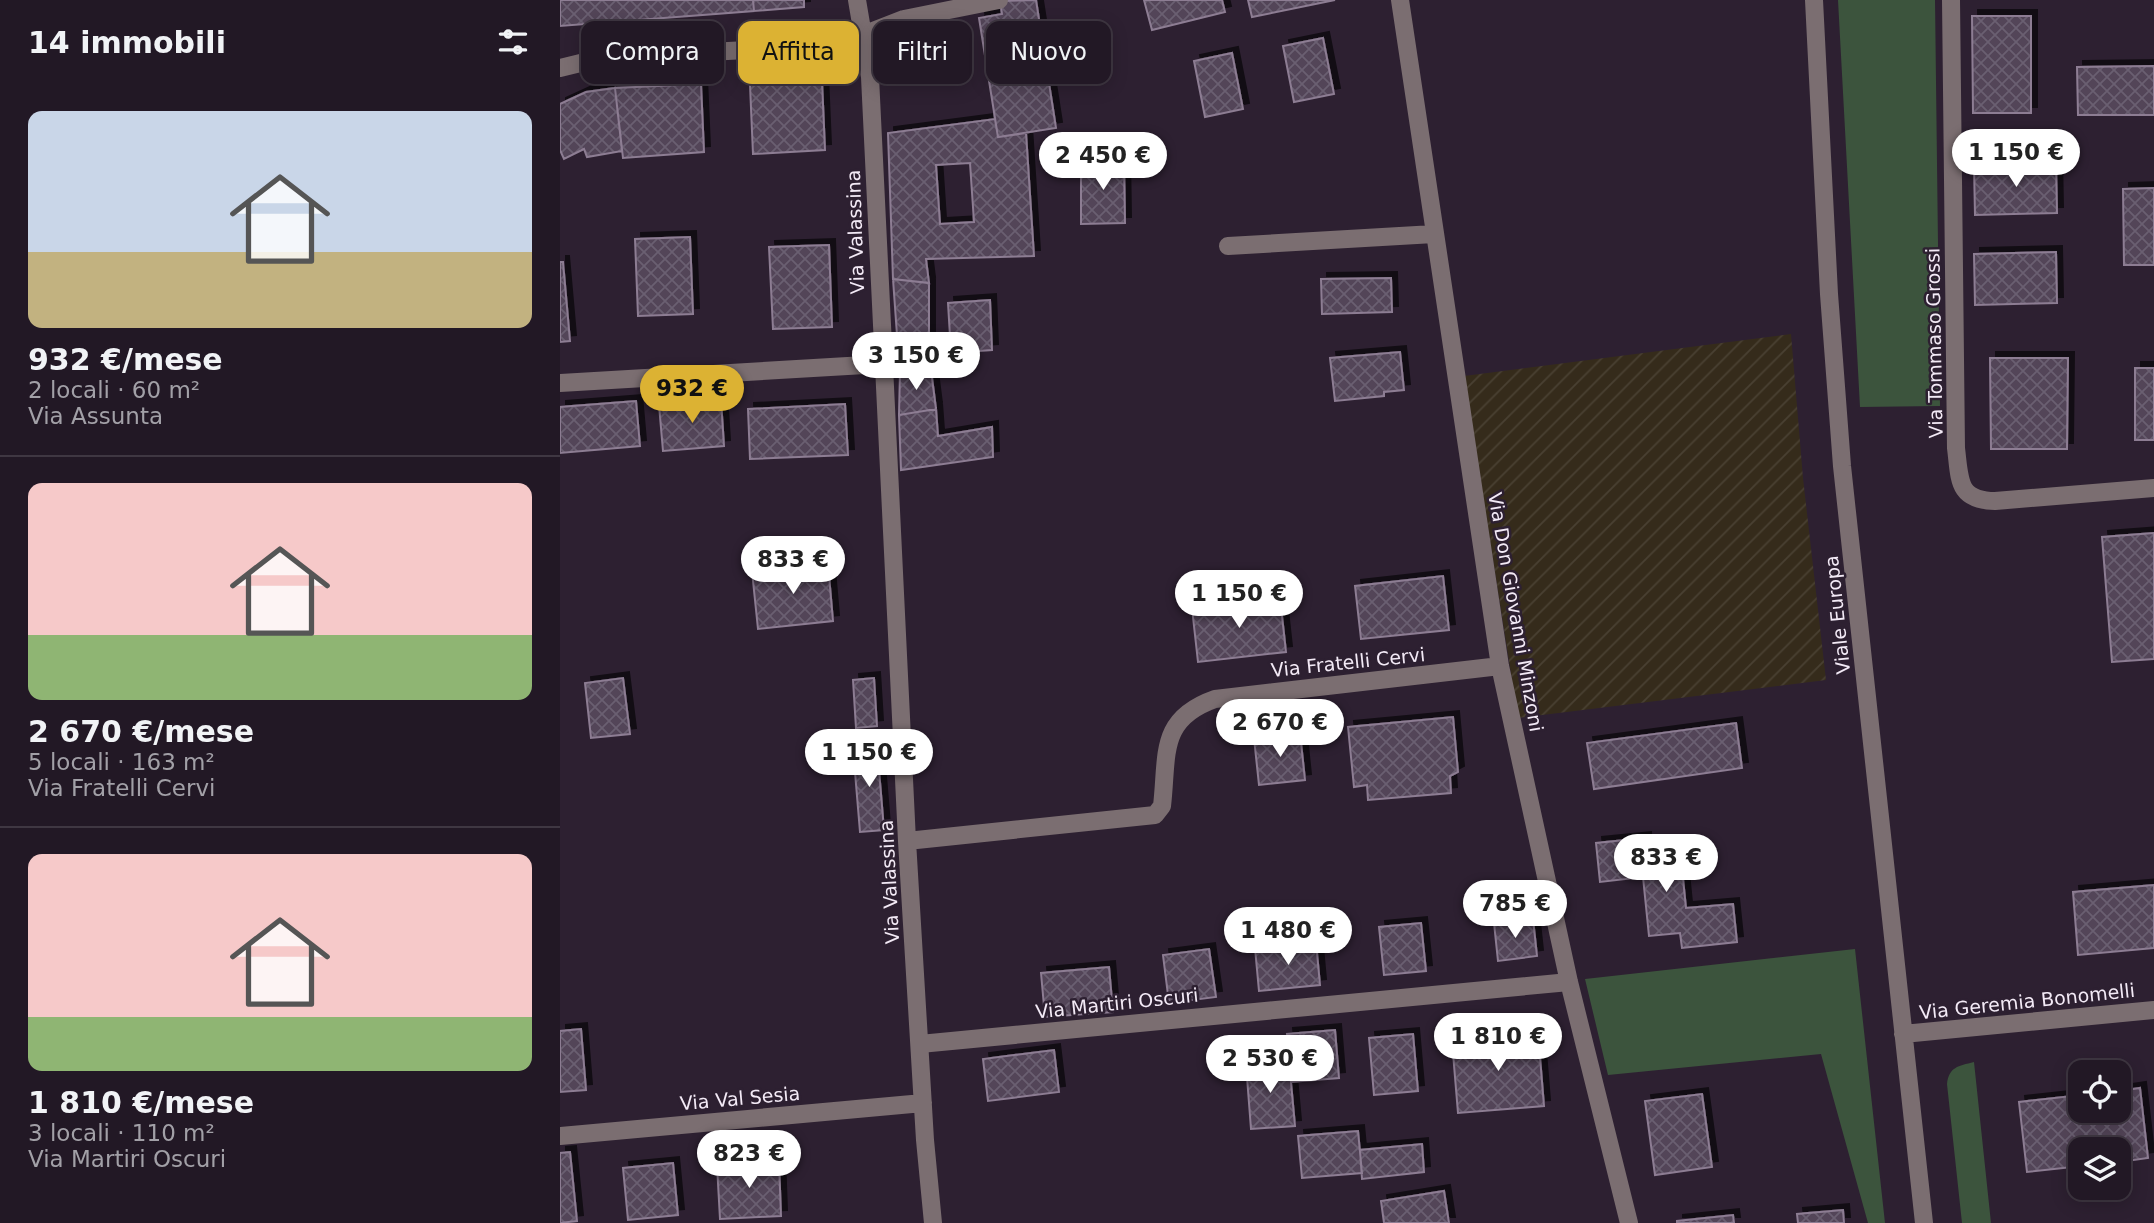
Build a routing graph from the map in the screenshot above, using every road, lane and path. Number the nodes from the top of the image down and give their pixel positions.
1 (857, 0) edge
2 (999, 0) edge
3 (1400, 0) edge
4 (1814, 0) edge
5 (1951, 0) edge
6 (863, 35) junction
7 (560, 68) edge
8 (1434, 234) junction
9 (1228, 246) dead end
10 (882, 365) junction
11 (560, 383) edge
12 (2154, 488) edge
13 (1500, 666) junction
14 (908, 841) junction
15 (1569, 982) junction
16 (2154, 1010) edge
17 (1903, 1034) junction
18 (920, 1044) junction
19 (923, 1103) junction
20 (560, 1136) edge
21 (933, 1223) edge
22 (1629, 1223) edge
23 (1924, 1223) edge

1 - 6 street, Via Valassina
2 - 6 street
3 - 8 street, Via Don Giovanni Minzoni
4 - 17 street, Viale Europa
5 - 12 street, Via Tommaso Grossi
6 - 7 street
6 - 10 street, Via Valassina
8 - 9 street
8 - 13 street, Via Don Giovanni Minzoni
10 - 11 street
10 - 14 street, Via Valassina
13 - 14 street, Via Fratelli Cervi
13 - 15 street, Via Don Giovanni Minzoni
14 - 18 street, Via Valassina
15 - 18 street, Via Martiri Oscuri
15 - 22 street, Via Don Giovanni Minzoni
16 - 17 street, Via Geremia Bonomelli
17 - 23 street, Viale Europa
18 - 19 street, Via Valassina
19 - 20 street, Via Val Sesia
19 - 21 street, Via Valassina

